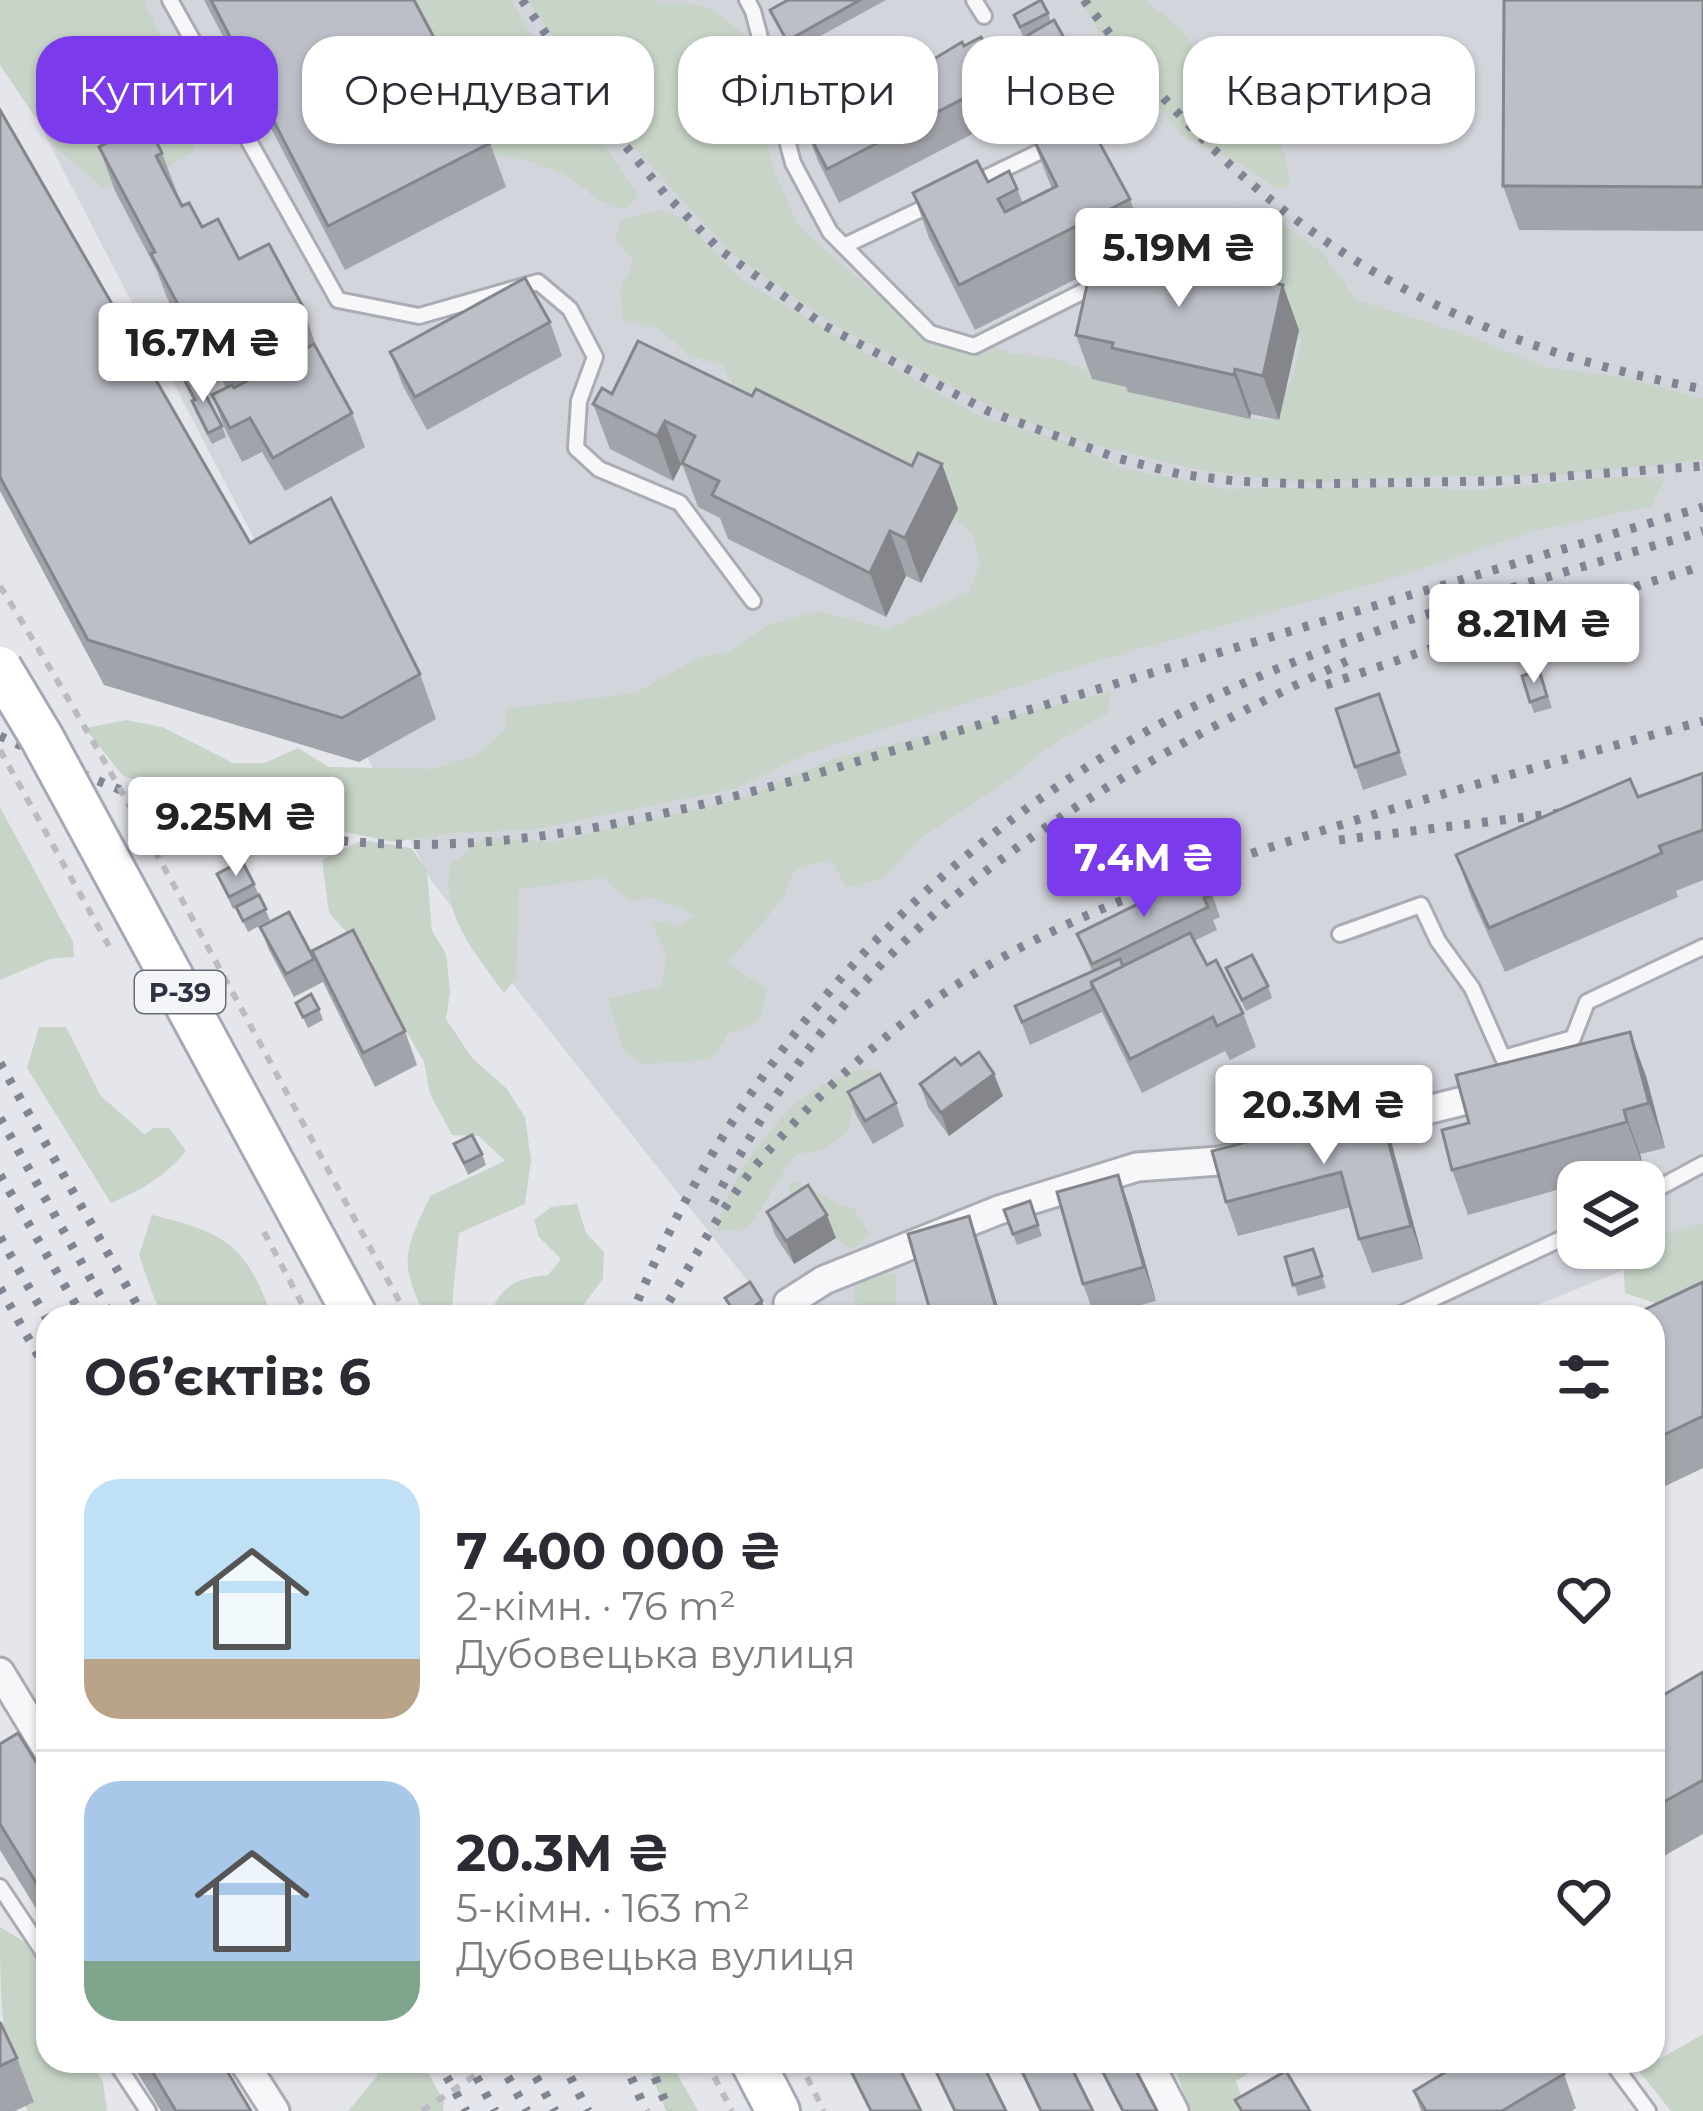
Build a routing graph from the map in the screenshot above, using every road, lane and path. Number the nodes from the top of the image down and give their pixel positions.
1 (170, 0) edge
2 (747, 0) edge
3 (974, 0) edge
4 (984, 16) dead end
5 (1037, 153) edge
6 (844, 246) junction
7 (1118, 274) edge
8 (0, 586) edge
9 (753, 601) dead end
10 (0, 668) edge
11 (0, 750) edge
12 (1340, 934) dead end
13 (1703, 947) edge
14 (116, 960) dead end
15 (1463, 1101) edge
16 (1330, 1134) edge
17 (1263, 1150) edge
18 (1703, 1164) edge
19 (1665, 1185) edge
20 (264, 1233) dead end
21 (1557, 1241) edge
22 (303, 1305) edge
23 (350, 1305) edge
24 (401, 1305) edge
25 (788, 1305) edge
26 (1420, 1305) edge
27 (0, 1672) edge
28 (11, 1714) edge
29 (36, 1739) edge
30 (0, 1887) edge
31 (36, 1941) edge
32 (123, 2073) edge
33 (250, 2073) edge
34 (479, 2073) edge
35 (712, 2073) edge
36 (758, 2073) edge
37 (805, 2073) edge
38 (1154, 2073) edge
39 (1620, 2073) edge
40 (148, 2111) edge
41 (274, 2111) edge
42 (422, 2111) edge
43 (732, 2111) edge
44 (778, 2111) edge
45 (824, 2111) edge
46 (1174, 2111) edge
47 (1648, 2111) edge

1 - 9 lane
2 - 6 lane
3 - 4 lane
5 - 6 lane
6 - 7 lane
8 - 24 path, bridge
10 - 23 main road, Р-39, bridge
11 - 14 path
12 - 13 lane
15 - 16 street
17 - 25 street
18 - 19 lane
20 - 22 path
21 - 26 lane
27 - 28 street
28 - 29 street
30 - 31 lane
32 - 40 lane
33 - 41 street
34 - 42 path
35 - 43 path
36 - 44 main road
37 - 45 path
38 - 46 street
39 - 47 lane

